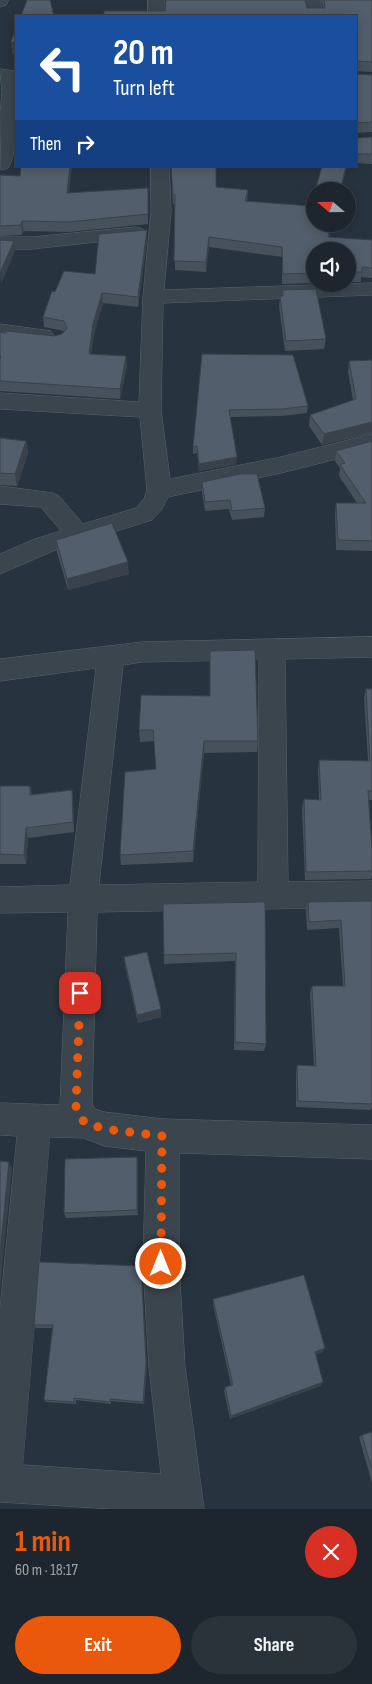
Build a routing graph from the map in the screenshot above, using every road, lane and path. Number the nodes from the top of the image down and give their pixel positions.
1 (156, 0) edge
2 (312, 0) edge
3 (156, 15) edge
4 (315, 15) edge
5 (0, 74) edge
6 (6, 164) edge
7 (160, 167) edge
8 (159, 231) junction
9 (0, 243) edge
10 (372, 289) edge
11 (153, 297) junction
12 (0, 332) edge
13 (55, 337) edge
14 (0, 401) edge
15 (150, 410) junction
16 (372, 442) edge
17 (159, 490) junction
18 (0, 495) edge
19 (78, 535) junction
20 (0, 565) edge
21 (372, 646) edge
22 (272, 648) junction
23 (111, 656) junction
24 (0, 670) edge
25 (372, 894) edge
26 (273, 896) junction
27 (83, 898) junction
28 (0, 900) edge
29 (0, 1119) edge
30 (35, 1120) junction
31 (84, 1122) junction
32 (162, 1136) junction
33 (372, 1142) edge
34 (1, 1483) edge
35 (184, 1501) edge

1 - 3 street
2 - 4 street
5 - 6 street
7 - 8 street
8 - 9 street
8 - 11 street
10 - 11 street
11 - 15 street
12 - 13 street
14 - 15 street
15 - 17 street
16 - 17 street
17 - 19 street
18 - 19 street
19 - 20 street
21 - 22 street
22 - 23 street
22 - 26 street
23 - 24 street
23 - 27 street
25 - 26 street
26 - 27 street
27 - 28 street
27 - 31 street
29 - 30 street
30 - 31 street
30 - 34 street
31 - 32 street
32 - 33 street
32 - 35 street
34 - 35 street

